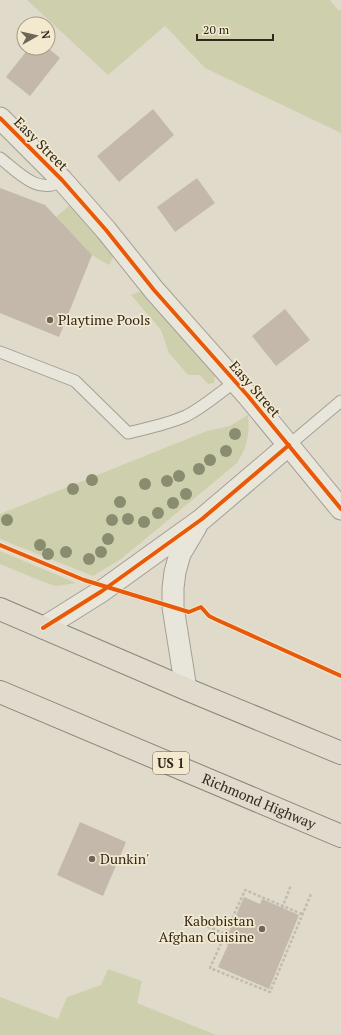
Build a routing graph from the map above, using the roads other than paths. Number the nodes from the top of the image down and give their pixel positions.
1 (0, 118) edge
2 (0, 158) edge
3 (62, 180) junction
4 (0, 352) edge
5 (235, 382) junction
6 (341, 401) edge
7 (289, 445) junction
8 (341, 509) edge
9 (202, 519) junction
10 (0, 609) edge
11 (43, 628) junction
12 (186, 689) junction
13 (0, 692) edge
14 (341, 753) edge
15 (341, 836) edge

1 - 3 street, Easy Street
2 - 3 lane
3 - 5 street, Easy Street
4 - 5 lane
5 - 7 street, Easy Street
6 - 7 lane
7 - 8 street, Easy Street
7 - 9 street
9 - 11 street
9 - 12 street
10 - 11 main road
11 - 12 main road
12 - 14 main road
13 - 15 main road, Richmond Highway / US 1

